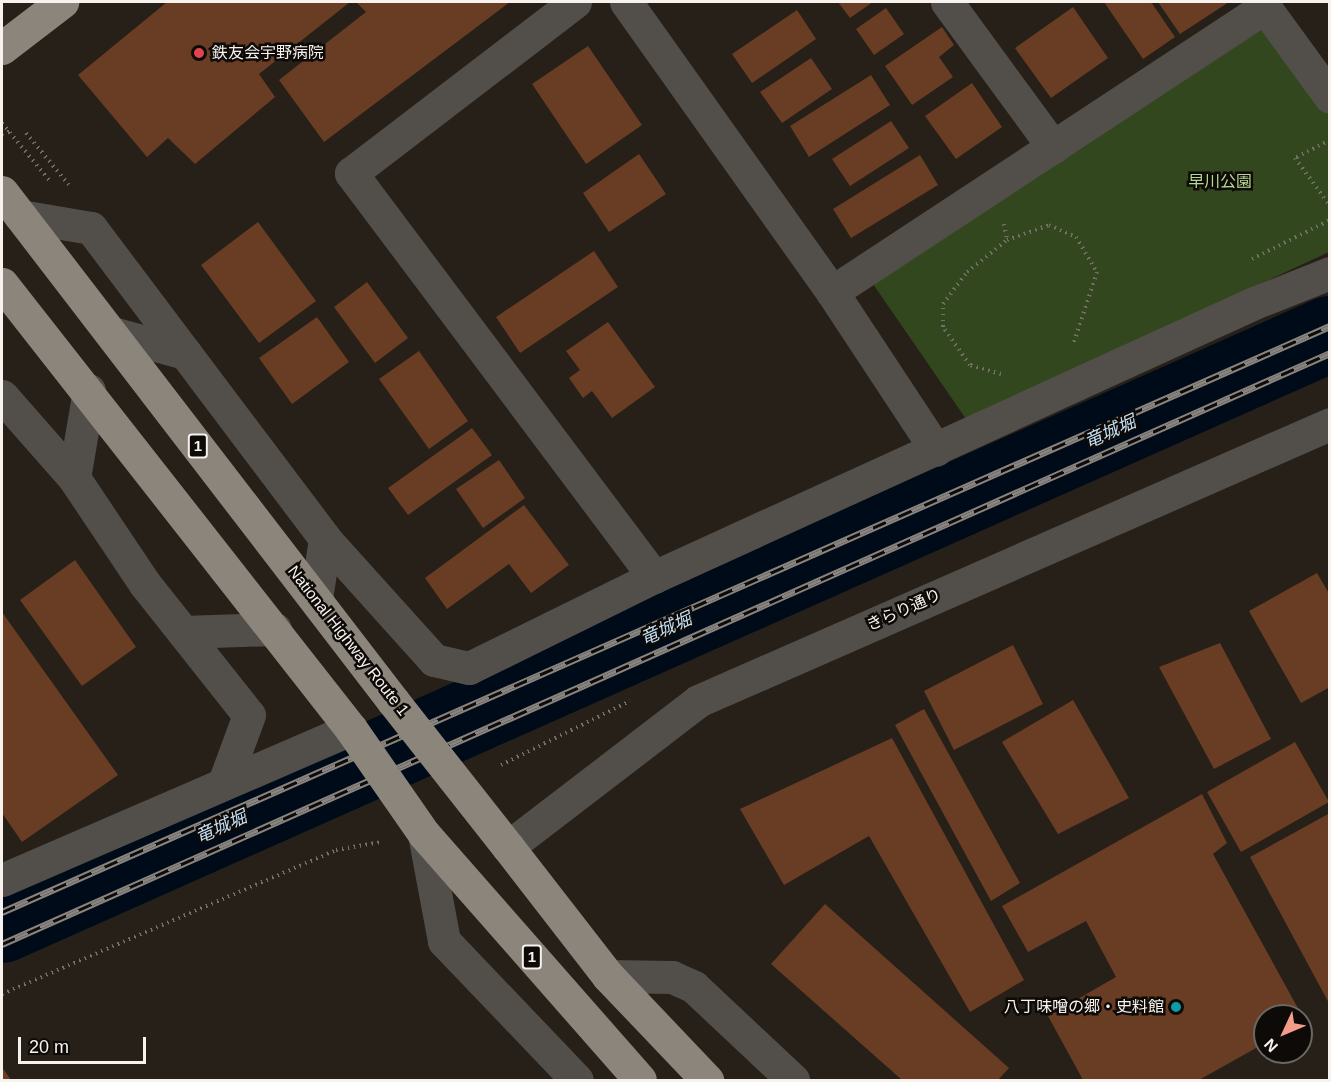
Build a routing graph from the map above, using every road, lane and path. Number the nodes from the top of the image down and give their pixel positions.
1 (62, 2) edge
2 (575, 2) edge
3 (626, 2) edge
4 (947, 2) edge
5 (1263, 4) edge
6 (2, 48) edge
7 (1329, 97) edge
8 (2, 123) edge
9 (10, 131) junction
10 (26, 133) dead end
11 (2, 135) edge
12 (1329, 140) edge
13 (1053, 147) junction
14 (51, 183) dead end
15 (76, 193) dead end
16 (11, 204) edge
17 (1329, 206) edge
18 (1329, 273) edge
19 (2, 284) edge
20 (832, 292) junction
21 (112, 333) junction
22 (1071, 350) dead end
23 (185, 353) junction
24 (1014, 372) dead end
25 (89, 390) junction
26 (2, 396) edge
27 (1329, 424) edge
28 (936, 450) junction
29 (74, 478) junction
30 (325, 539) junction
31 (654, 577) junction
32 (316, 599) junction
33 (275, 629) junction
34 (183, 632) junction
35 (636, 699) dead end
36 (351, 729) junction
37 (501, 765) dead end
38 (225, 780) junction
39 (424, 834) junction
40 (508, 847) junction
41 (6, 871) edge
42 (608, 976) junction
43 (2, 994) edge
44 (576, 1080) edge
45 (640, 1080) edge
46 (708, 1080) edge
47 (794, 1080) edge

1 - 6 highway
2 - 31 street
3 - 20 street
4 - 13 street
5 - 7 street
5 - 13 street
8 - 9 path
9 - 11 path
9 - 14 path
10 - 15 path
12 - 17 path
13 - 20 street
16 - 21 highway, National Highway Route 1 / 1
16 - 23 street
18 - 28 street
19 - 25 highway, 1
20 - 28 street
21 - 23 street
21 - 32 highway, National Highway Route 1 / 1
22 - 24 path
23 - 30 street
25 - 29 street
25 - 33 highway, 1
26 - 29 street
27 - 40 street, きらり通り
28 - 31 street
29 - 34 street
30 - 31 street
30 - 32 street
32 - 40 highway, National Highway Route 1 / 1, bridge
33 - 34 street
33 - 36 highway, 1
34 - 38 street
35 - 37 path
36 - 38 street
36 - 39 highway, 1, bridge
38 - 41 street
39 - 43 path
39 - 44 street
39 - 45 highway, 1
40 - 42 highway, National Highway Route 1 / 1
42 - 46 highway, National Highway Route 1 / 1
42 - 47 street

